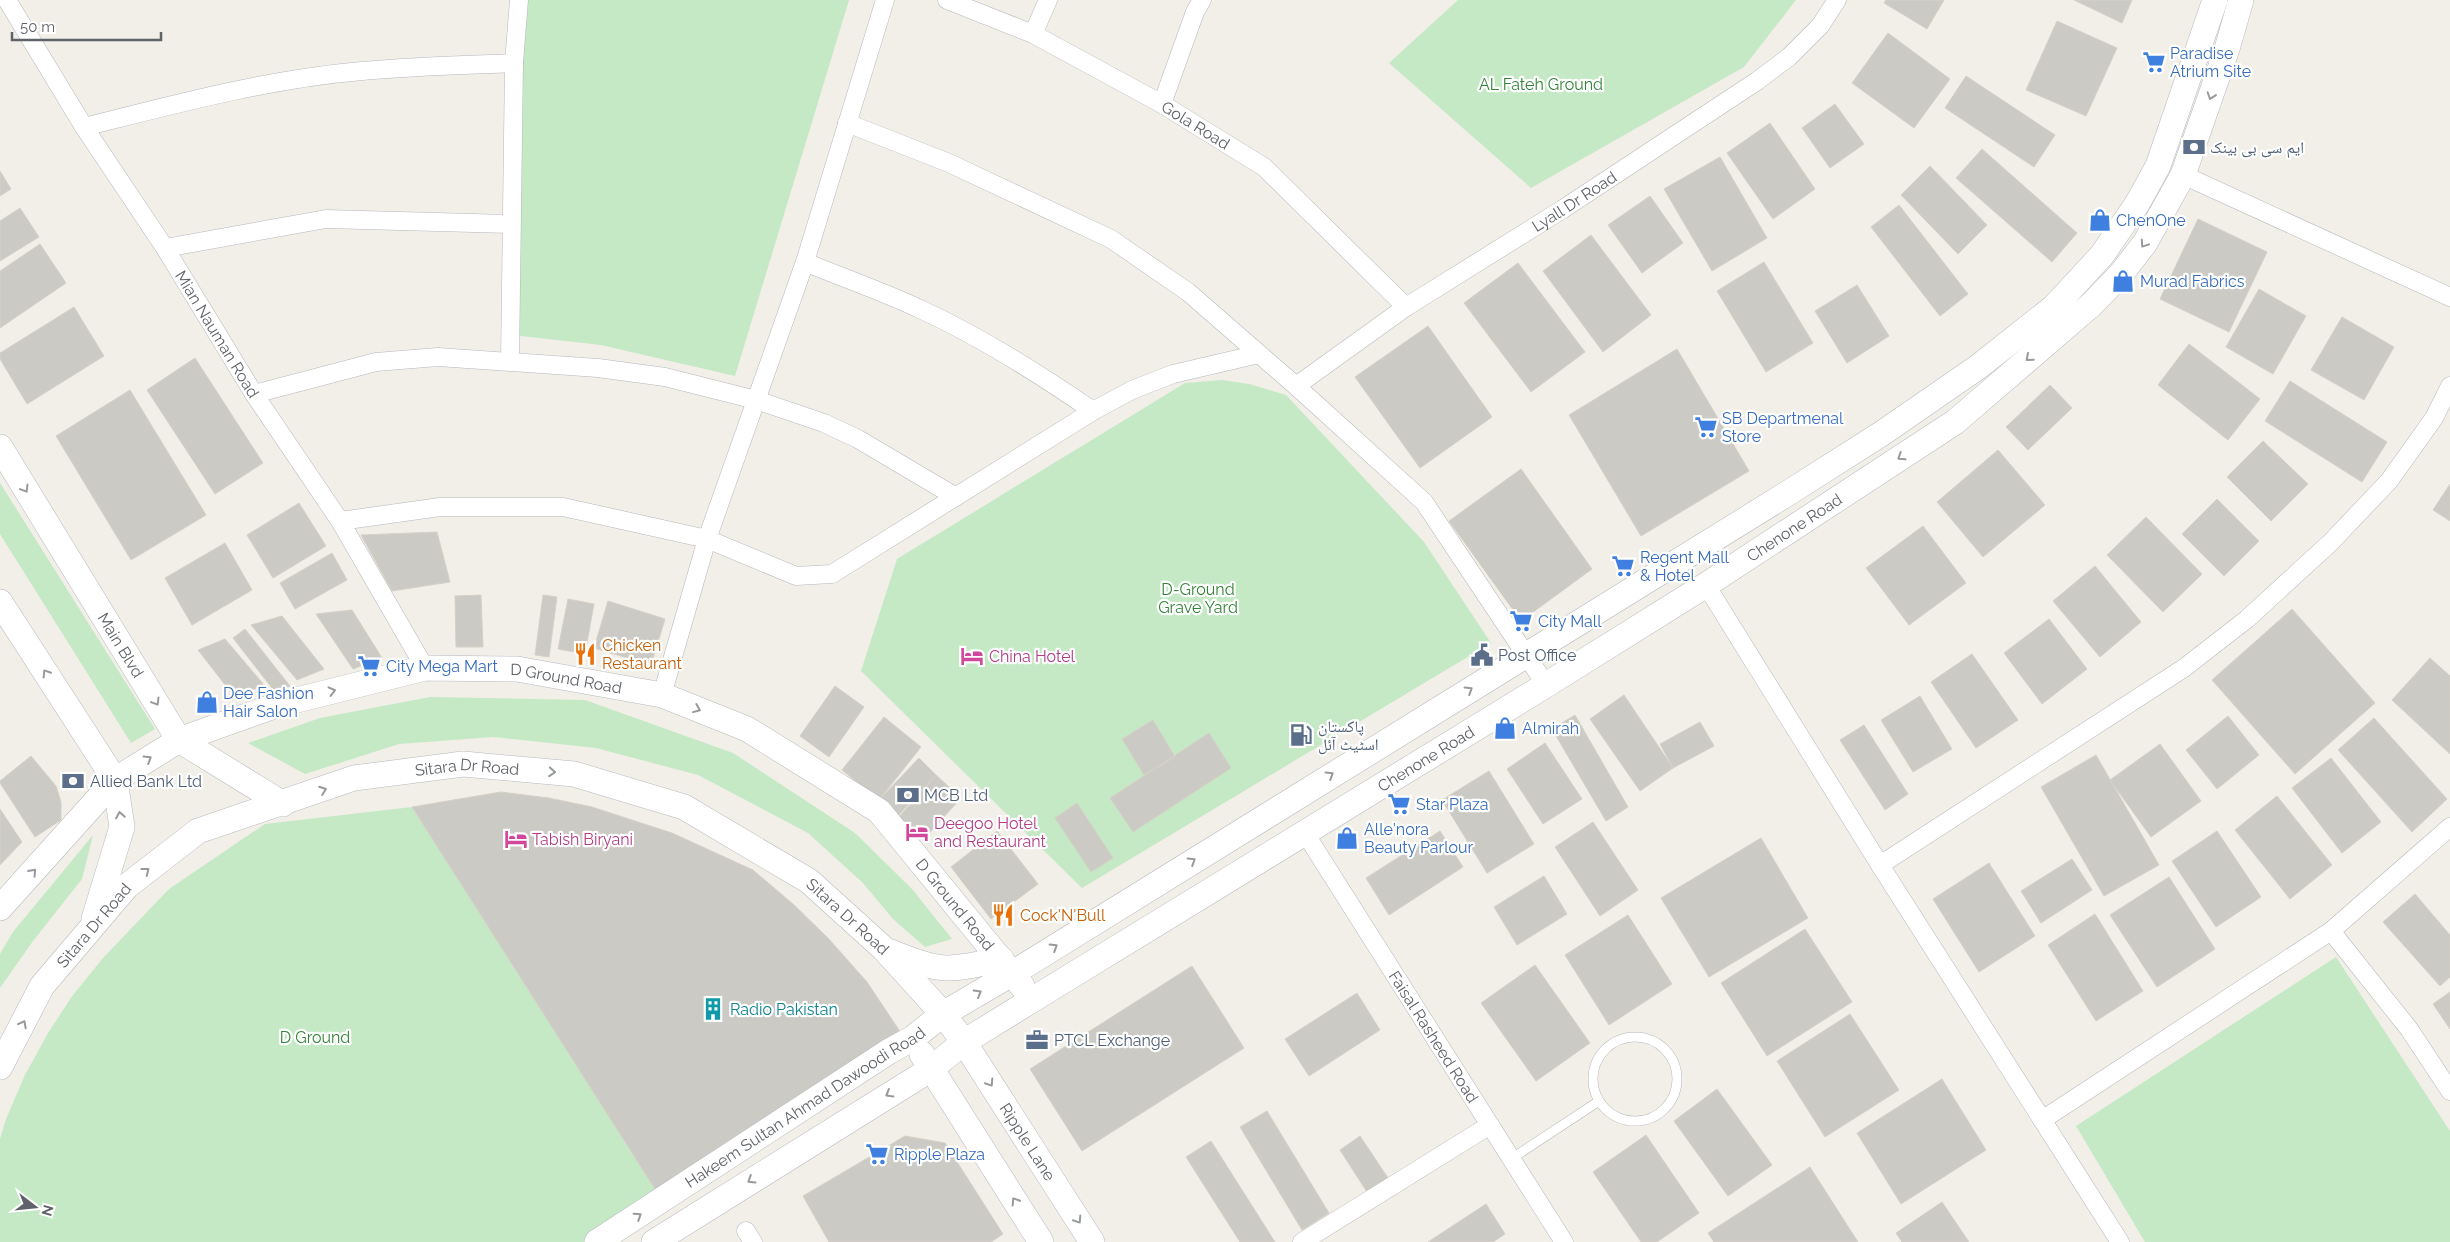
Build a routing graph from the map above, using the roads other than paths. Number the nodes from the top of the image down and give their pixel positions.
1 (519, 0) edge
2 (885, 0) edge
3 (947, 0) edge
4 (1048, 0) edge
5 (1202, 0) edge
6 (1837, 0) edge
7 (2215, 0) edge
8 (2241, 0) edge
9 (6, 2) edge
10 (1033, 34) junction
11 (514, 63) junction
12 (1162, 104) junction
13 (847, 123) junction
14 (84, 127) junction
15 (2183, 175) junction
16 (511, 224) junction
17 (164, 248) junction
18 (804, 262) junction
19 (2450, 297) edge
20 (1406, 307) junction
21 (1259, 354) junction
22 (510, 361) junction
23 (1296, 386) junction
24 (2450, 386) edge
25 (254, 394) junction
26 (756, 400) junction
27 (1093, 411) junction
28 (0, 447) edge
29 (956, 496) junction
30 (340, 521) junction
31 (707, 539) junction
32 (1706, 585) junction
33 (0, 602) edge
34 (1526, 655) junction
35 (425, 668) junction
36 (1546, 686) junction
37 (662, 695) junction
38 (179, 740) junction
39 (115, 780) junction
40 (283, 804) junction
41 (2450, 827) edge
42 (1305, 833) junction
43 (1880, 865) junction
44 (0, 908) edge
45 (91, 928) junction
46 (2331, 930) junction
47 (884, 949) junction
48 (1007, 966) junction
49 (1032, 1000) junction
50 (943, 1014) junction
51 (913, 1038) junction
52 (964, 1042) junction
53 (0, 1067) edge
54 (931, 1069) junction
55 (2450, 1091) edge
56 (1599, 1101) junction
57 (2042, 1120) junction
58 (1490, 1125) junction
59 (1511, 1159) junction
60 (596, 1242) edge
61 (654, 1242) edge
62 (1041, 1242) edge
63 (1092, 1242) edge
64 (1302, 1242) edge
65 (1564, 1242) edge
66 (2120, 1242) edge

1 - 11 street
2 - 13 street
3 - 10 street, Gola Road
4 - 10 street
5 - 12 street
6 - 20 street, Lyall Dr Road
7 - 34 street, Chenone Road
8 -> 15 street, Chenone Road
9 - 14 street, Mian Nauman Road
10 - 12 street, Gola Road
11 - 14 street
11 - 16 street
12 - 20 street, Gola Road
13 - 18 street
13 - 21 street
14 - 17 street, Mian Nauman Road
15 - 19 street
15 -> 32 street, Chenone Road
16 - 17 street
16 - 22 street
17 - 25 street, Mian Nauman Road
18 - 26 street
18 - 27 street
20 - 23 street, Lyall Dr Road
21 - 23 street
21 - 27 street
22 - 25 street
22 - 26 street
23 - 34 street
24 - 43 street
25 - 30 street, Mian Nauman Road
26 - 29 street
26 - 31 street
27 - 29 street
28 -> 38 street, Main Blvd
29 - 31 street
30 - 31 street
30 - 35 street, Mian Nauman Road
31 - 37 street
32 - 36 street, Chenone Road
32 - 43 street
39 -> 33 street
34 - 36 street
48 -> 34 street, Chenone Road
35 - 37 street, D Ground Road
38 -> 35 street, D Ground Road
36 - 42 street, Chenone Road
37 -> 48 street, D Ground Road
39 -> 38 street, D Ground Road
38 - 40 street, Main Blvd
44 -> 39 street, D Ground Road
45 -> 39 street
45 -> 40 street, Sitara Dr Road
40 -> 47 street, Sitara Dr Road
41 - 46 street
42 - 49 street, Chenone Road
42 - 58 street, Faisal Rasheed Road
43 - 57 street
53 -> 45 street, Sitara Dr Road
46 - 55 street
46 - 57 street
47 - 48 street
47 - 50 street, Sitara Dr Road
48 - 49 street, D Ground Road
50 -> 48 street, Hakeem Sultan Ahmad Dawoodi Road
49 - 52 street, Chenone Road
50 - 51 street, Hakeem Sultan Ahmad Dawoodi Road
50 - 52 street, Sitara Dr Road
51 - 54 street
60 -> 51 street, Hakeem Sultan Ahmad Dawoodi Road
52 - 54 street, Hakeem Sultan Ahmad Dawoodi Road
52 -> 63 street, Ripple Lane
54 -> 61 street, Hakeem Sultan Ahmad Dawoodi Road
62 -> 54 street
56 - 56 lane
56 - 59 lane
57 - 66 street
58 - 59 street, Faisal Rasheed Road
58 - 64 street
59 - 65 street, Faisal Rasheed Road

